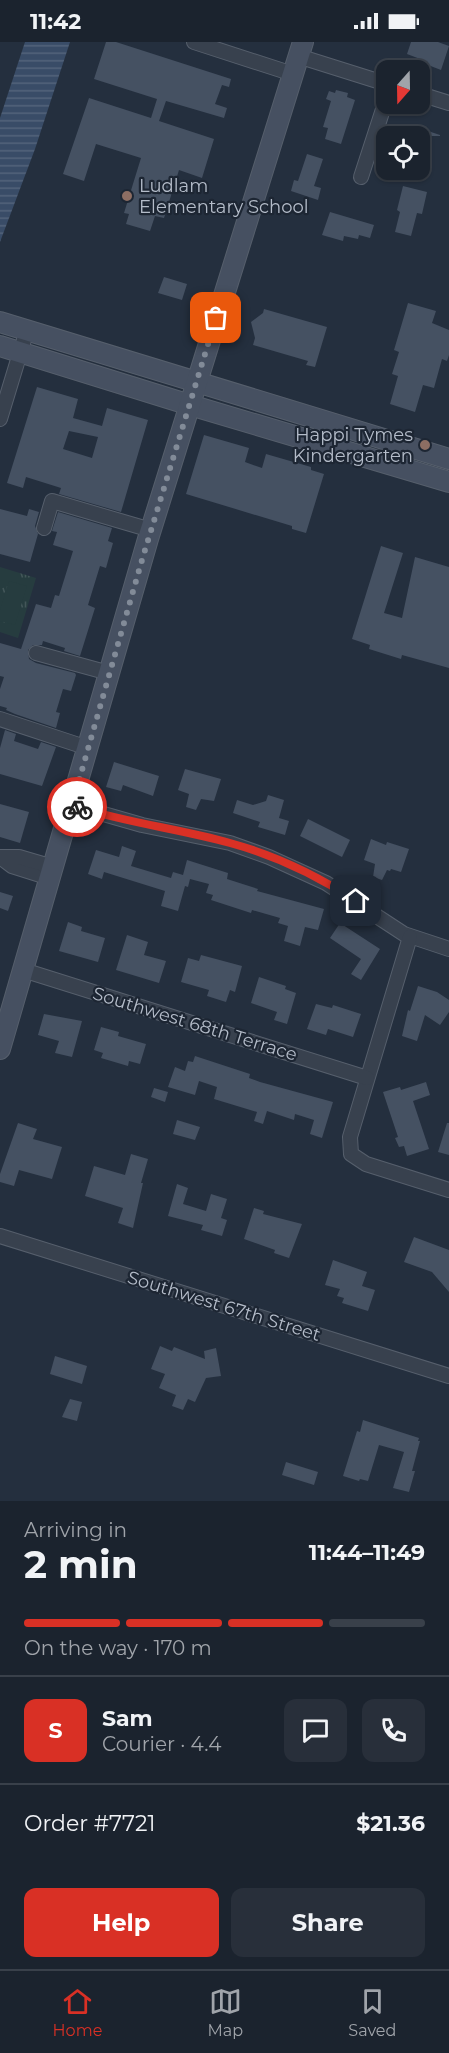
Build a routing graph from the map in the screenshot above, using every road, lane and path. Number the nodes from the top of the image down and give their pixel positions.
1 (194, 42) edge
2 (298, 58) edge
3 (376, 81) edge
4 (430, 97) edge
5 (449, 103) edge
6 (381, 114) edge
7 (361, 177) dead end
8 (0, 322) edge
9 (27, 330) junction
10 (0, 346) edge
11 (20, 351) junction
12 (196, 383) junction
13 (190, 405) junction
14 (0, 419) edge
15 (449, 459) edge
16 (449, 482) edge
17 (44, 528) dead end
18 (151, 531) junction
19 (36, 653) dead end
20 (109, 672) junction
21 (0, 719) edge
22 (88, 748) junction
23 (72, 805) junction
24 (0, 857) edge
25 (52, 873) junction
26 (410, 937) junction
27 (449, 949) edge
28 (23, 970) junction
29 (0, 1049) edge
30 (366, 1078) junction
31 (449, 1190) edge
32 (0, 1236) edge
33 (449, 1376) edge

1 - 2 street
2 - 3 street
2 - 12 main road
4 - 5 street
6 - 7 street
8 - 9 main road
9 - 11 street
9 - 12 main road
10 - 11 main road
11 - 13 main road
11 - 14 street
12 - 13 main road
12 - 15 main road
13 - 16 main road
13 - 18 main road
17 - 18 street
18 - 20 main road
19 - 20 street
20 - 22 main road
21 - 22 street
22 - 23 main road
23 - 25 main road
23 - 26 street
24 - 25 street
25 - 28 main road
26 - 27 street
26 - 30 street
28 - 29 main road
28 - 30 street, Southwest 68th Terrace
30 - 31 street
32 - 33 street, Southwest 67th Street

